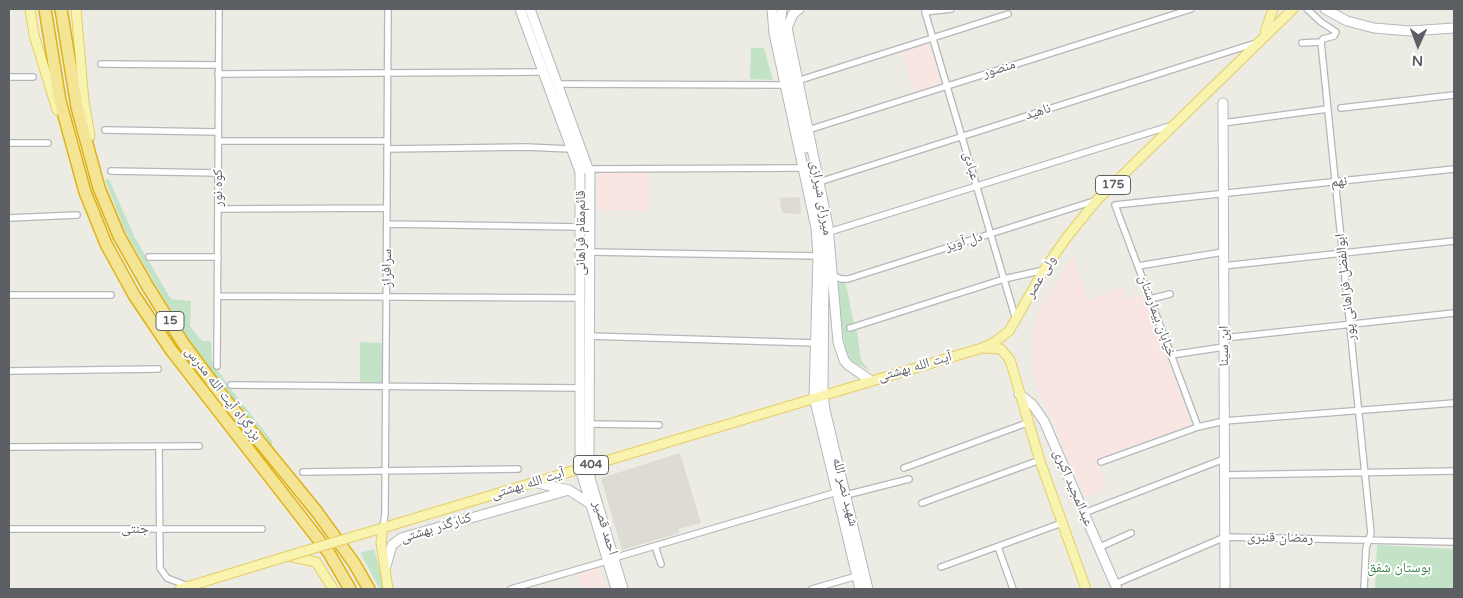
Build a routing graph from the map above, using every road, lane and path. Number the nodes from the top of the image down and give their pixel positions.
1 (30, 9) edge
2 (61, 9) edge
3 (76, 9) edge
4 (219, 9) edge
5 (388, 9) edge
6 (520, 9) edge
7 (530, 9) edge
8 (772, 9) edge
9 (782, 9) edge
10 (798, 9) edge
11 (951, 9) edge
12 (1191, 9) edge
13 (1273, 9) edge
14 (1293, 9) edge
15 (1308, 9) edge
16 (1325, 9) edge
17 (45, 12) edge
18 (1008, 14) dead end
19 (1454, 28) edge
20 (1264, 35) junction
21 (933, 37) junction
22 (1320, 42) junction
23 (1256, 43) junction
24 (1302, 43) dead end
25 (101, 64) dead end
26 (218, 65) junction
27 (543, 72) junction
28 (218, 74) junction
29 (388, 74) junction
30 (9, 77) edge
31 (34, 77) dead end
32 (798, 81) junction
33 (557, 84) junction
34 (784, 85) junction
35 (947, 86) junction
36 (1454, 95) edge
37 (1223, 103) dead end
38 (1341, 108) dead end
39 (1328, 109) junction
40 (1223, 123) junction
41 (1172, 126) junction
42 (105, 130) dead end
43 (808, 130) junction
44 (218, 132) junction
45 (962, 136) junction
46 (218, 141) junction
47 (388, 141) junction
48 (9, 143) edge
49 (48, 143) dead end
50 (388, 149) junction
51 (571, 149) junction
52 (803, 168) junction
53 (94, 169) junction
54 (1454, 169) edge
55 (589, 170) junction
56 (111, 171) dead end
57 (218, 174) junction
58 (819, 182) junction
59 (1335, 182) junction
60 (977, 186) junction
61 (85, 192) junction
62 (1223, 194) junction
63 (1097, 200) junction
64 (1115, 205) joint
65 (387, 208) junction
66 (218, 209) junction
67 (77, 215) dead end
68 (9, 218) edge
69 (387, 224) junction
70 (581, 227) junction
71 (829, 232) junction
72 (991, 234) junction
73 (1454, 241) edge
74 (590, 252) junction
75 (1223, 252) junction
76 (1342, 253) junction
77 (818, 256) junction
78 (149, 257) dead end
79 (218, 257) junction
80 (1138, 266) junction
81 (1223, 266) junction
82 (1044, 270) junction
83 (832, 275) junction
84 (1004, 279) junction
85 (1170, 294) dead end
86 (9, 295) edge
87 (111, 295) dead end
88 (218, 296) junction
89 (387, 297) junction
90 (581, 298) junction
91 (1150, 299) junction
92 (1454, 314) edge
93 (1016, 320) junction
94 (1350, 325) junction
95 (850, 328) dead end
96 (589, 336) junction
97 (816, 343) junction
98 (1224, 343) junction
99 (982, 348) junction
100 (1171, 355) junction
101 (217, 366) dead end
102 (158, 369) dead end
103 (9, 371) edge
104 (870, 380) junction
105 (230, 386) dead end
106 (386, 387) junction
107 (581, 388) junction
108 (823, 394) junction
109 (1019, 394) junction
110 (814, 397) junction
111 (1454, 403) edge
112 (1358, 411) junction
113 (1224, 421) junction
114 (1027, 423) junction
115 (588, 424) junction
116 (659, 425) dead end
117 (1198, 427) junction
118 (159, 446) junction
119 (199, 446) dead end
120 (9, 447) edge
121 (1224, 459) junction
122 (1040, 460) junction
123 (1101, 462) dead end
124 (584, 467) junction
125 (904, 468) dead end
126 (518, 469) dead end
127 (386, 471) junction
128 (1454, 471) edge
129 (303, 472) dead end
130 (1365, 473) junction
131 (1224, 475) junction
132 (909, 479) dead end
133 (533, 482) junction
134 (511, 489) junction
135 (569, 490) junction
136 (841, 493) junction
137 (589, 503) junction
138 (922, 504) dead end
139 (504, 508) junction
140 (433, 512) junction
141 (1084, 513) junction
142 (455, 522) junction
143 (1062, 523) junction
144 (383, 527) junction
145 (159, 529) junction
146 (262, 529) dead end
147 (9, 530) edge
148 (1131, 533) dead end
149 (1225, 537) junction
150 (852, 538) junction
151 (1368, 539) junction
152 (1454, 542) edge
153 (655, 546) junction
154 (998, 547) junction
155 (1098, 548) junction
156 (288, 556) junction
157 (611, 559) junction
158 (661, 564) dead end
159 (941, 567) dead end
160 (384, 574) junction
161 (857, 576) junction
162 (183, 587) edge
163 (1116, 587) edge
164 (333, 589) edge
165 (350, 589) edge
166 (369, 589) edge
167 (388, 589) edge
168 (511, 589) edge
169 (616, 589) edge
170 (623, 589) edge
171 (812, 589) edge
172 (860, 589) edge
173 (868, 589) edge
174 (1013, 589) edge
175 (1086, 589) edge
176 (1225, 589) edge
177 (1364, 589) edge

1 - 61 main road
2 - 53 highway, بزرگراه آیت الله مدرس / 15
3 - 53 main road
4 - 26 street, کوه نور
5 - 29 street, سرافراز
6 - 27 main road, قائم‌مقام فراهانی
7 - 33 main road, قائم‌مقام فراهانی
8 - 34 main road, میرزای شیرازی
9 - 108 main road, میرزای شیرازی
10 - 32 main road, میرزای شیرازی
11 - 21 street, عبادی
12 - 35 street, منصور
13 - 20 main road
14 - 20 main road, ولی عصر / 175
15 - 22 street
16 - 19 main road
17 - 61 highway, بزرگراه آیت الله مدرس / 15
18 - 21 street
20 - 23 main road, ولی عصر / 175
21 - 32 street
21 - 35 street, عبادی
22 - 24 street
22 - 39 street, ابوالفضل فراهانی پور
23 - 41 main road, ولی عصر / 175
23 - 45 street, ناهید
25 - 26 street
26 - 28 street, کوه نور
27 - 29 street
27 - 51 main road, قائم‌مقام فراهانی
28 - 29 street
28 - 44 street, کوه نور
29 - 47 street, سرافراز
30 - 31 street
32 - 43 main road, میرزای شیرازی
33 - 34 street
33 - 55 main road, قائم‌مقام فراهانی
34 - 52 main road, میرزای شیرازی
35 - 43 street, منصور
35 - 45 street, عبادی
36 - 38 street
37 - 40 main road, ابن سینا
39 - 40 street
39 - 59 street, ابوالفضل فراهانی پور
40 - 62 main road, ابن سینا
41 - 60 street
41 - 63 main road, ولی عصر / 175
42 - 44 street
43 - 58 main road, میرزای شیرازی
44 - 46 street, کوه نور
45 - 58 street, ناهید
45 - 60 street, عبادی
46 - 47 street
46 - 57 street, کوه نور
47 - 50 street, سرافراز
48 - 49 street
50 - 51 street
50 - 65 street, سرافراز
51 - 70 main road, قائم‌مقام فراهانی
52 - 55 street
52 - 77 main road, میرزای شیرازی
53 - 166 highway, بزرگراه آیت الله مدرس / 15
54 - 59 street, نهم
55 - 74 main road, قائم‌مقام فراهانی
56 - 57 street
57 - 66 street, کوه نور
58 - 71 main road, میرزای شیرازی
59 - 62 street, نهم
59 - 76 street, ابوالفضل فراهانی پور
60 - 71 street
60 - 72 street, عبادی
61 - 165 highway, بزرگراه آیت الله مدرس / 15
62 - 64 street, نهم
62 - 75 main road, ابن سینا
63 - 72 street, دل آویز
63 - 82 main road, ولی عصر / 175
64 - 80 street, خیابان بیمارستان
65 - 66 street
65 - 69 street, سرافراز
66 - 79 street, کوه نور
67 - 68 street
69 - 70 street
69 - 89 street, سرافراز
70 - 90 main road, قائم‌مقام فراهانی
71 - 83 main road, میرزای شیرازی
72 - 83 street, دل آویز
72 - 84 street, عبادی
73 - 76 street
74 - 77 street
74 - 96 main road, قائم‌مقام فراهانی
75 - 80 street
75 - 81 main road, ابن سینا
76 - 81 street
76 - 94 street, ابوالفضل فراهانی پور
77 - 97 main road, میرزای شیرازی
78 - 79 street
79 - 88 street, کوه نور
80 - 91 street, خیابان بیمارستان
81 - 98 main road, ابن سینا
82 - 84 street
82 - 93 main road, ولی عصر / 175
83 - 104 main road, میرزای شیرازی
84 - 93 street, عبادی
84 - 95 street
85 - 91 street
86 - 87 street
88 - 89 street
88 - 101 street, کوه نور
89 - 90 street
89 - 106 street, سرافراز
90 - 107 main road, قائم‌مقام فراهانی
91 - 100 street, خیابان بیمارستان
92 - 94 street
93 - 99 main road, ولی عصر / 175
94 - 98 street
94 - 112 street, ابوالفضل فراهانی پور
96 - 97 street
96 - 115 main road, قائم‌مقام فراهانی
97 - 110 main road, میرزای شیرازی
98 - 100 street
98 - 113 main road, ابن سینا
99 - 104 main road, آیت الله بهشتی / 404
99 - 109 main road
100 - 117 street, خیابان بیمارستان
102 - 103 street
104 - 108 main road, آیت الله بهشتی / 404
105 - 106 street
106 - 107 street
106 - 127 street, سرافراز
107 - 124 main road, قائم‌مقام فراهانی
108 - 110 main road, آیت الله بهشتی / 404
108 - 136 main road, شهید نصر الله
109 - 114 main road
109 - 141 main road, عبدالمجید اکبری
110 - 124 main road, آیت الله بهشتی / 404
110 - 136 main road, میرزای شیرازی
111 - 112 street
112 - 113 street
112 - 130 street, ابوالفضل فراهانی پور
113 - 117 street
113 - 121 main road, ابن سینا
114 - 122 main road
114 - 125 street
115 - 116 street
115 - 124 main road, قائم‌مقام فراهانی
117 - 123 street
118 - 119 street
118 - 120 street
118 - 145 street
121 - 131 main road, ابن سینا
121 - 141 street
122 - 138 street
122 - 143 main road
124 - 133 main road, آیت الله بهشتی / 404
124 - 137 main road, احمد قصیر
124 - 157 main road, احمد قصیر
126 - 127 street
127 - 129 street
127 - 144 street, سرافراز
128 - 130 street
130 - 131 street
130 - 151 street, ابوالفضل فراهانی پور
131 - 149 main road, ابن سینا
132 - 136 street
133 - 134 main road, آیت الله بهشتی / 404
133 - 135 main road
134 - 139 main road
134 - 140 main road, آیت الله بهشتی / 404
135 - 137 main road
135 - 139 main road, کنارگذر بهشتی
136 - 150 main road
136 - 153 street
137 - 157 main road, احمد قصیر
139 - 142 main road, کنارگذر بهشتی
140 - 142 main road
140 - 144 main road, آیت الله بهشتی / 404
141 - 155 main road, عبدالمجید اکبری
142 - 160 main road, کنارگذر بهشتی
143 - 154 street
143 - 175 main road
144 - 156 main road, آیت الله بهشتی / 404, bridge
144 - 160 main road
145 - 146 street, جنتی
145 - 147 street, جنتی
145 - 162 street
148 - 155 street
149 - 151 street, رمضان قنبری
149 - 163 street, رمضان قنبری
149 - 176 main road, ابن سینا
150 - 161 main road
150 - 173 main road, شهید نصر الله
151 - 152 street, رمضان قنبری
151 - 177 street, ابوالفضل فراهانی پور
153 - 157 street
153 - 158 street
154 - 159 street
154 - 174 street
155 - 163 main road, عبدالمجید اکبری
156 - 162 main road, آیت الله بهشتی / 404
156 - 164 main road
157 - 168 street
157 - 169 main road, احمد قصیر
157 - 170 main road, احمد قصیر
160 - 167 main road
161 - 171 street
161 - 172 main road

